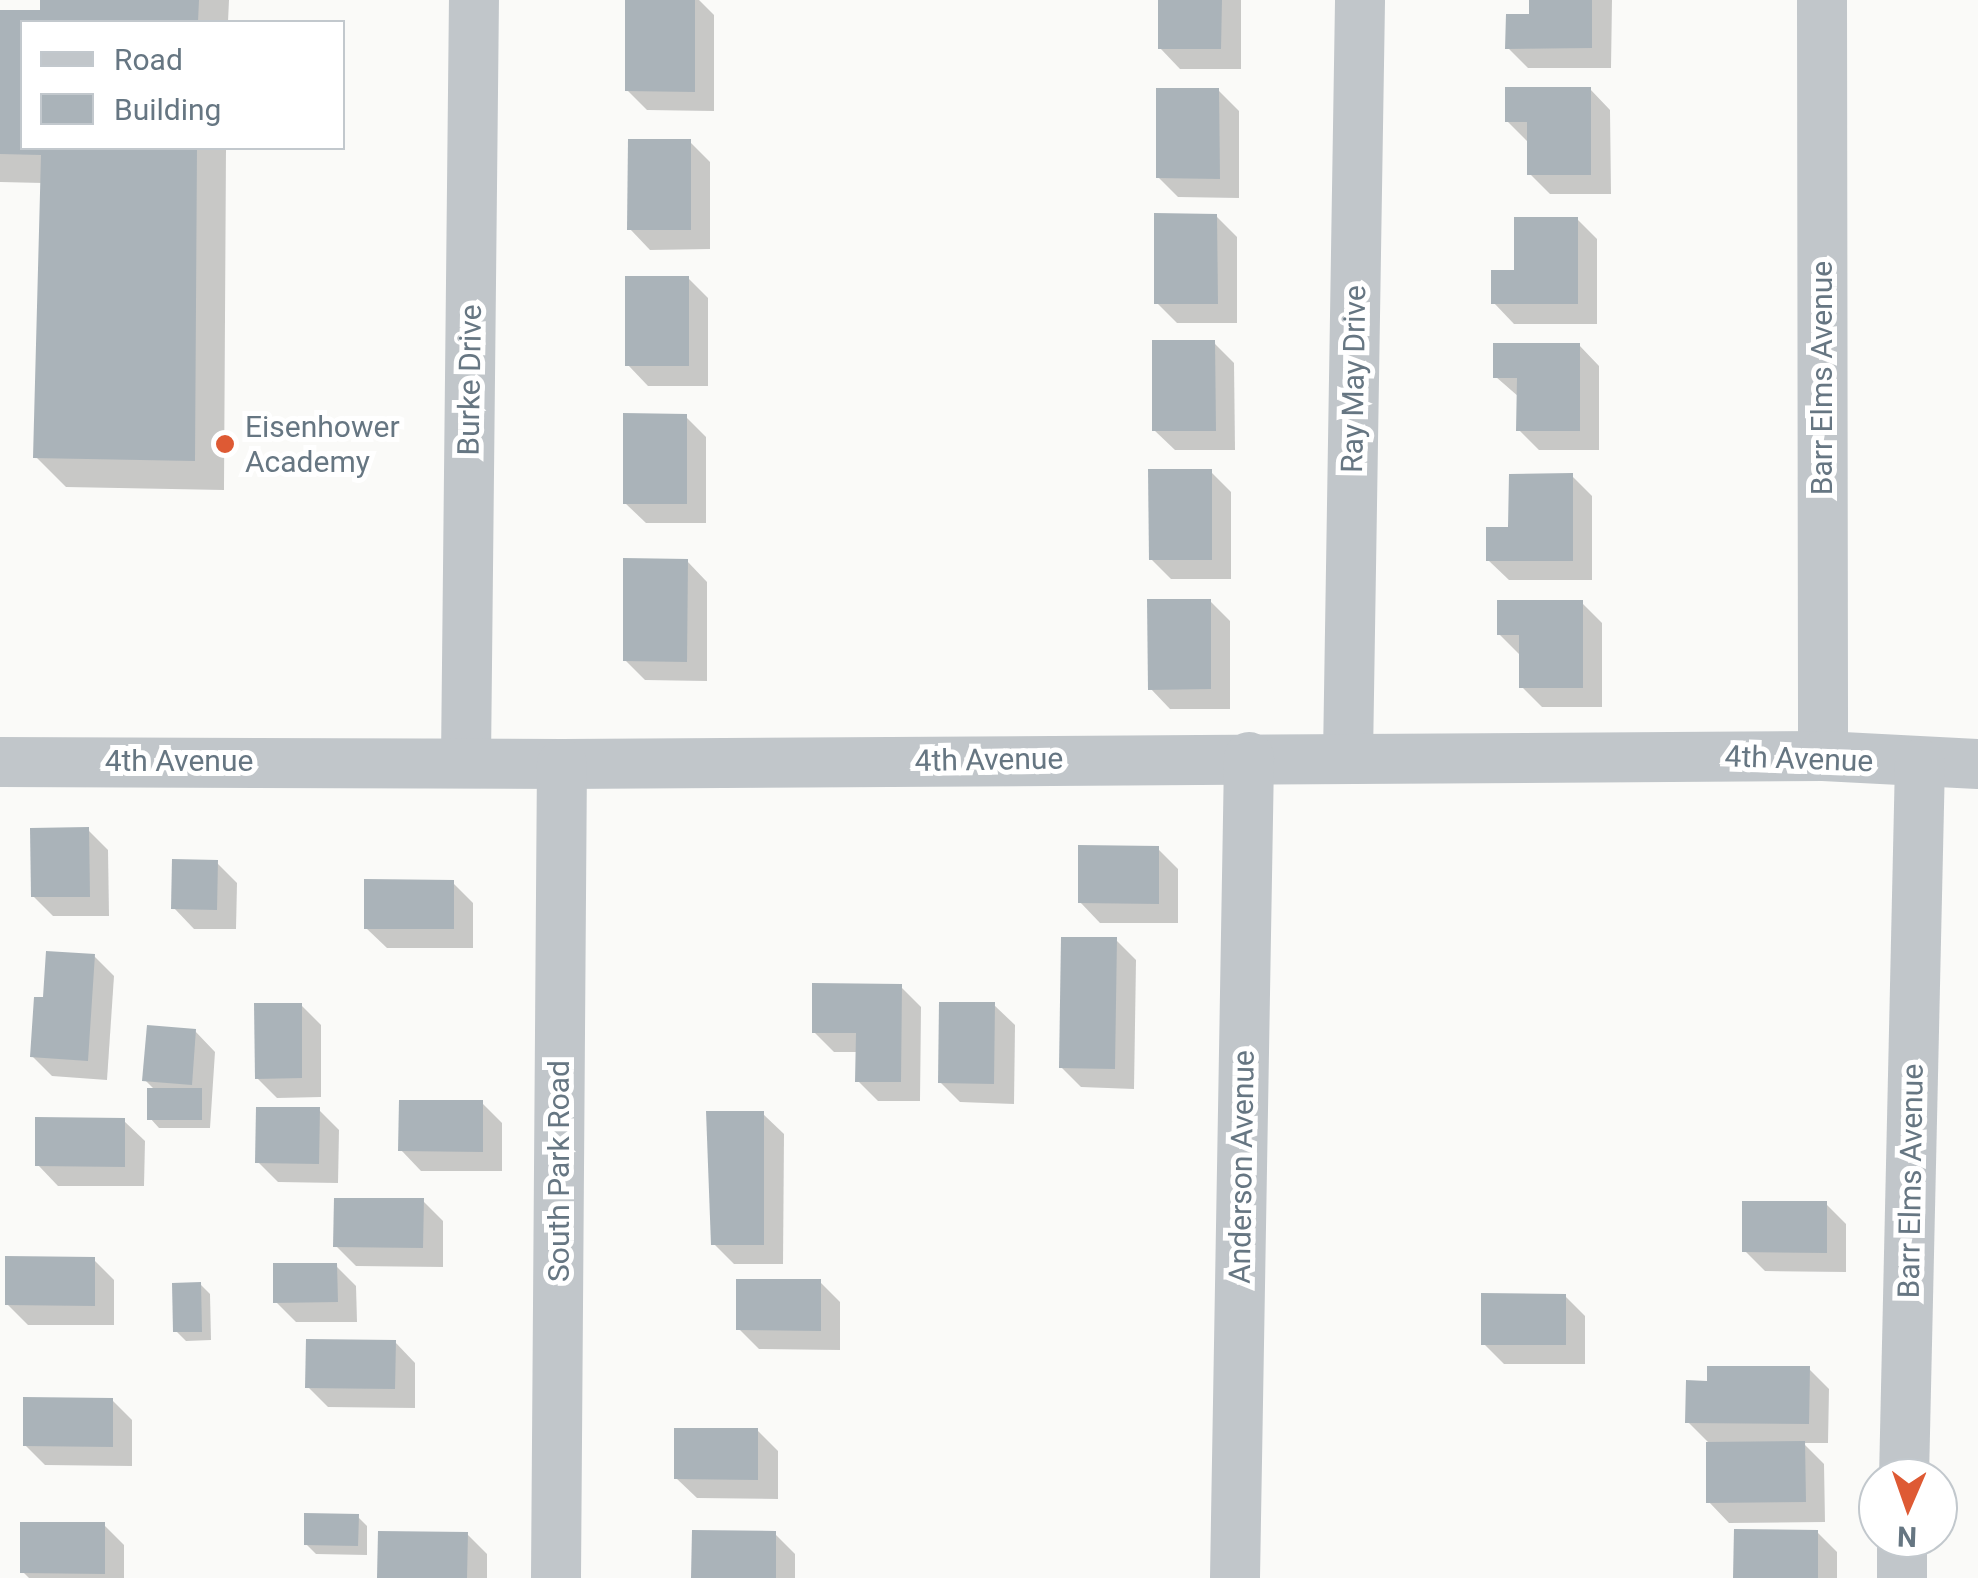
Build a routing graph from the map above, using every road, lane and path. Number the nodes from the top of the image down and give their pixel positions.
1 (474, 0) edge
2 (1360, 0) edge
3 (1822, 0) edge
4 (1823, 756) junction
5 (1249, 757) junction
6 (1348, 757) junction
7 (466, 760) junction
8 (0, 762) edge
9 (562, 764) junction
10 (1920, 764) junction
11 (1978, 764) edge
12 (1904, 1458) edge
13 (556, 1578) edge
14 (1235, 1578) edge

1 - 7 street, Burke Drive
2 - 6 street, Ray May Drive
3 - 4 street, Barr Elms Avenue
4 - 6 street, 4th Avenue
4 - 10 street, 4th Avenue
5 - 6 street, 4th Avenue
5 - 9 street, 4th Avenue
5 - 14 street, Anderson Avenue
7 - 8 street, 4th Avenue
7 - 9 street, 4th Avenue
9 - 13 street, South Park Road
10 - 11 street, 4th Avenue
10 - 12 street, Barr Elms Avenue

